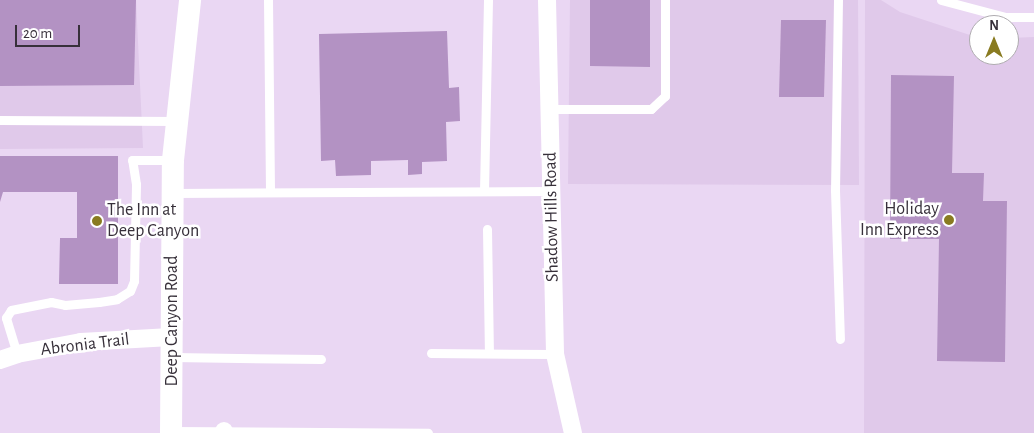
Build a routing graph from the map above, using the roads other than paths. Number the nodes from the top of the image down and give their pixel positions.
1 (190, 0) edge
2 (268, 0) edge
3 (488, 0) edge
4 (547, 0) edge
5 (665, 0) edge
6 (838, 0) edge
7 (941, 0) edge
8 (1034, 17) edge
9 (550, 109) junction
10 (0, 120) edge
11 (177, 120) junction
12 (173, 160) junction
13 (270, 192) junction
14 (484, 192) junction
15 (552, 192) junction
16 (173, 193) junction
17 (487, 229) dead end
18 (840, 339) dead end
19 (172, 347) junction
20 (431, 353) dead end
21 (489, 353) junction
22 (17, 354) junction
23 (555, 354) junction
24 (321, 359) dead end
25 (0, 360) edge
26 (171, 432) edge
27 (224, 432) edge
28 (428, 433) edge
29 (573, 433) edge

1 - 11 street, Deep Canyon Road
2 - 13 lane
3 - 14 lane
4 - 9 street, Shadow Hills Road
5 - 9 lane
6 - 18 lane
7 - 8 lane
9 - 15 street, Shadow Hills Road
10 - 11 lane
11 - 12 street, Deep Canyon Road
12 - 16 street, Deep Canyon Road
12 - 22 lane
13 - 14 lane
13 - 16 lane
14 - 15 lane
15 - 23 street, Shadow Hills Road
16 - 19 street, Deep Canyon Road
17 - 21 lane
19 - 22 street, Abronia Trail
19 - 24 lane
19 - 26 street, Deep Canyon Road
20 - 21 lane
21 - 23 lane
22 - 25 street, Abronia Trail
23 - 29 street, Shadow Hills Road
26 - 27 lane
27 - 28 lane

